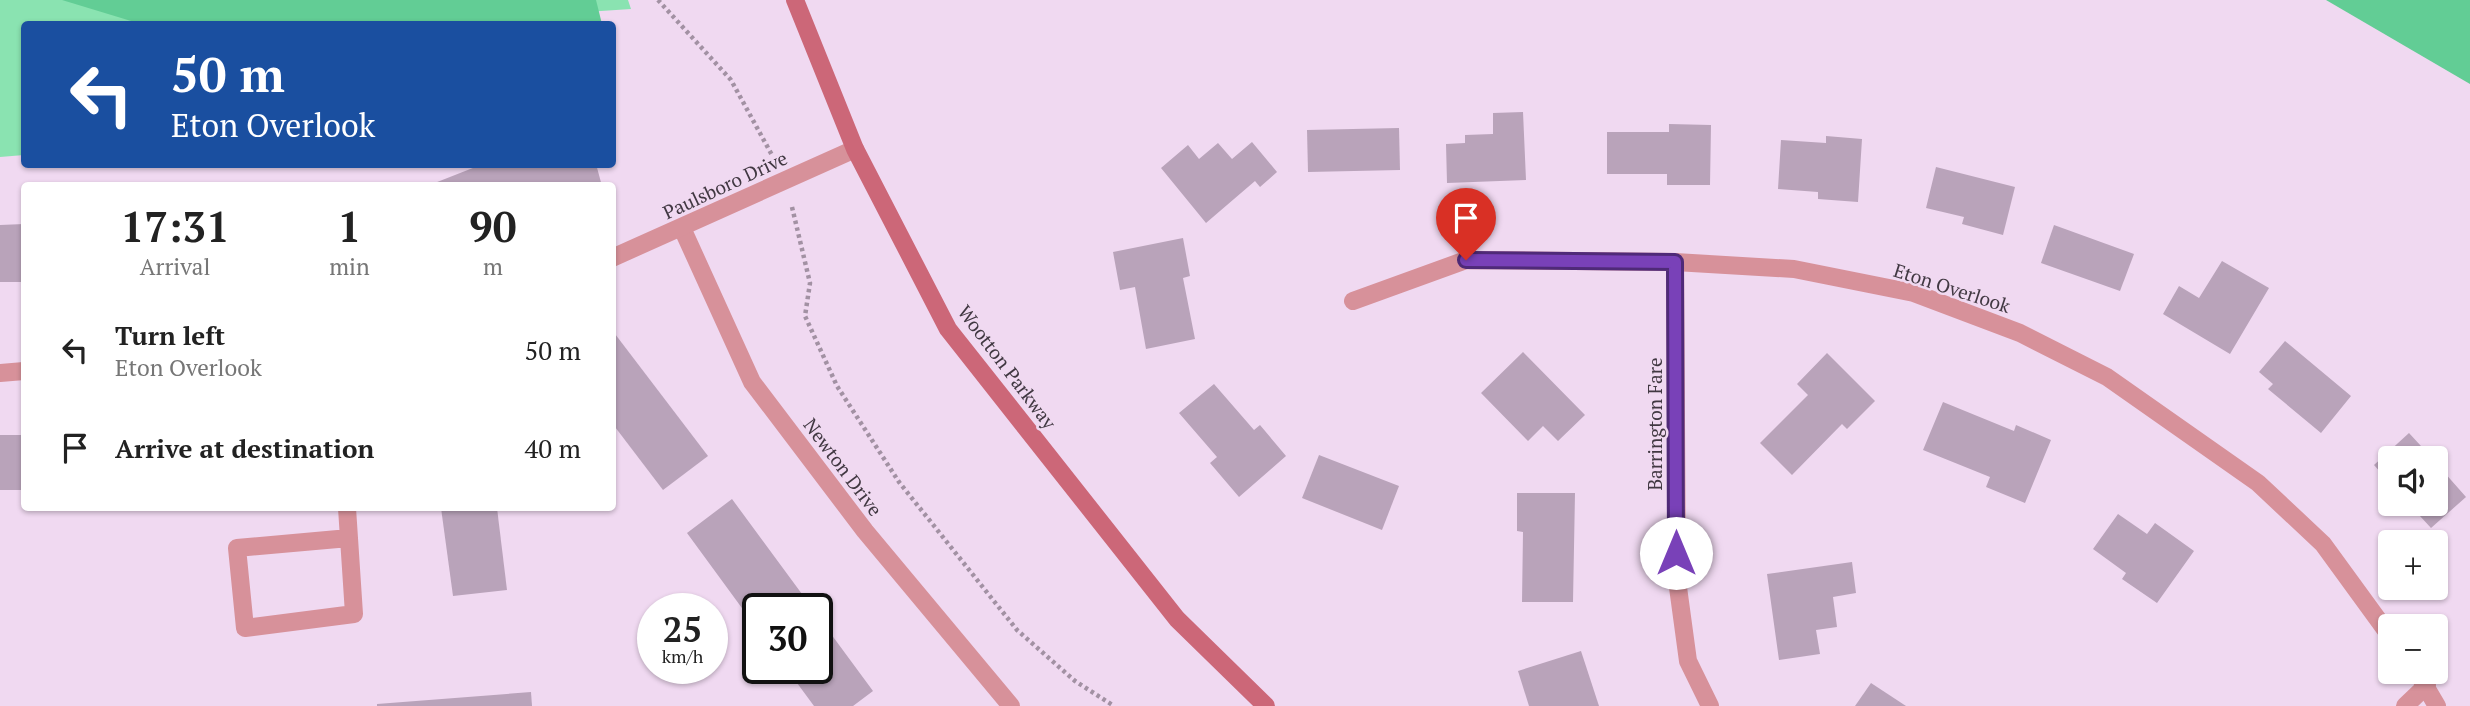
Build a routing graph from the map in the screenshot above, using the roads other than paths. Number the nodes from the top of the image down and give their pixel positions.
1 (794, 0) edge
2 (855, 149) junction
3 (682, 228) junction
4 (616, 256) edge
5 (1675, 262) junction
6 (1353, 301) dead end
7 (21, 371) edge
8 (0, 373) edge
9 (347, 511) edge
10 (349, 538) junction
11 (2378, 620) edge
12 (2419, 684) edge
13 (2425, 684) edge
14 (1011, 706) edge
15 (1266, 706) edge
16 (1710, 706) edge
17 (2405, 706) edge
18 (2437, 706) edge

1 - 2 main road, Wootton Parkway
2 - 3 street, Paulsboro Drive
2 - 15 main road, Wootton Parkway
3 - 4 street, Paulsboro Drive
3 - 14 street, Newton Drive
5 - 6 street, Eton Overlook
5 - 11 street, Eton Overlook
5 - 16 street, Barrington Fare
7 - 8 street
9 - 10 street
10 - 10 street
12 - 17 street
13 - 18 street

